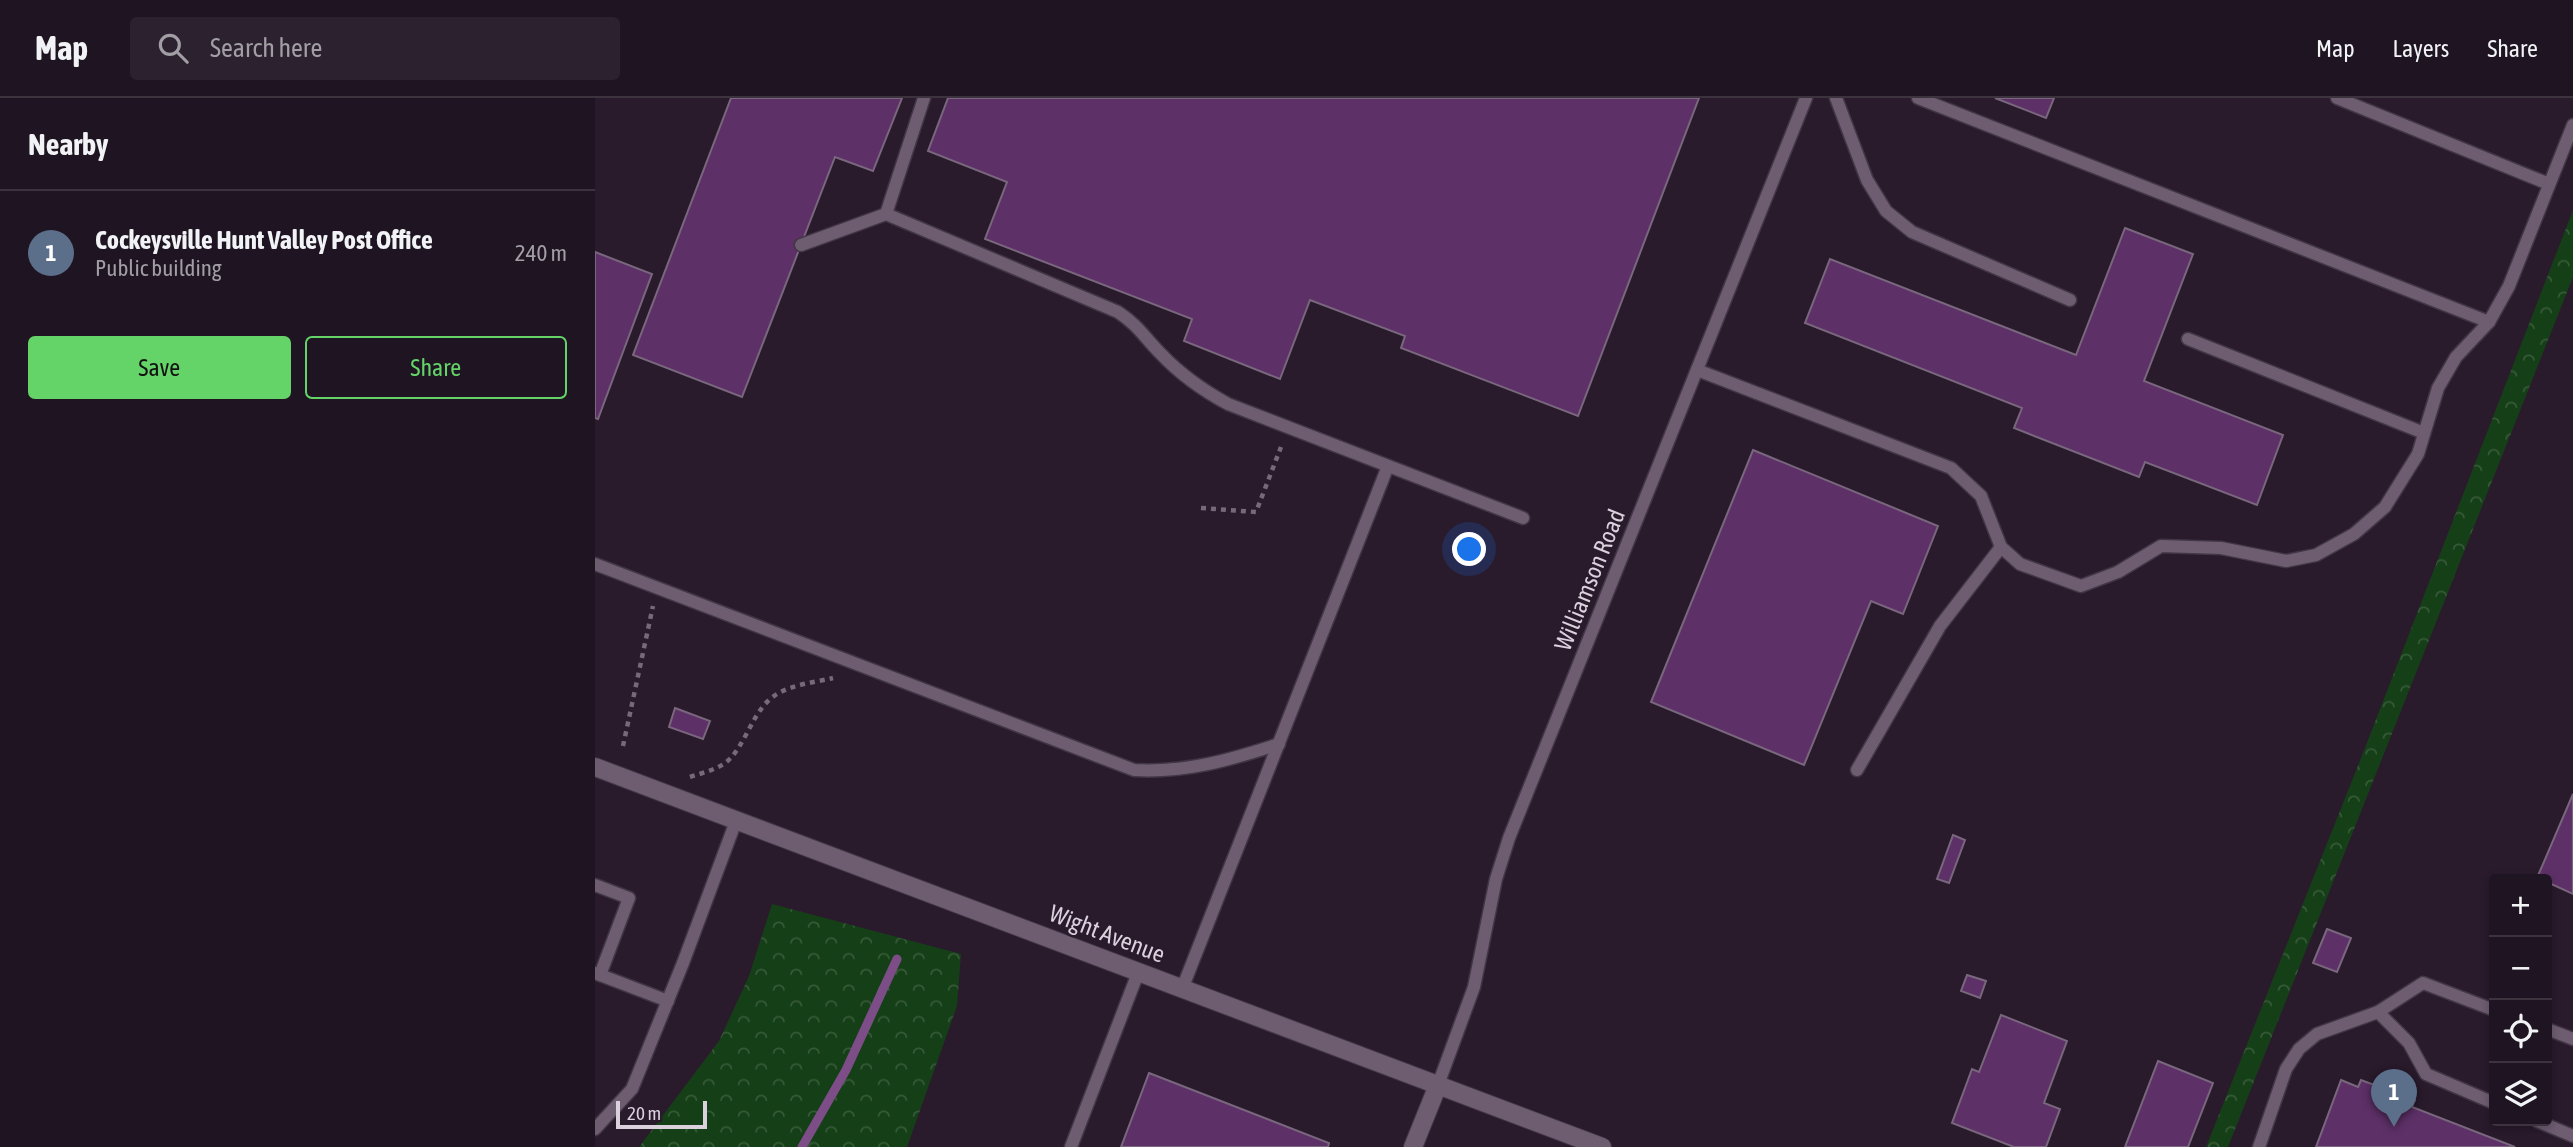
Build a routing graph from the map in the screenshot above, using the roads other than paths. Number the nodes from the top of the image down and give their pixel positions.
1 (924, 98) edge
2 (1806, 98) edge
3 (1836, 98) edge
4 (1918, 98) edge
5 (2337, 98) edge
6 (2573, 125) edge
7 (2549, 184) junction
8 (886, 214) junction
9 (801, 245) dead end
10 (2070, 300) dead end
11 (2489, 322) junction
12 (2188, 339) dead end
13 (1697, 370) junction
14 (2424, 433) junction
15 (1388, 466) junction
16 (1523, 518) dead end
17 (2001, 547) junction
18 (595, 564) edge
19 (1279, 744) junction
20 (595, 767) edge
21 (1857, 770) dead end
22 (736, 821) junction
23 (595, 885) edge
24 (1138, 972) junction
25 (597, 974) edge
26 (1182, 989) junction
27 (668, 1001) junction
28 (2489, 1008) edge
29 (2378, 1012) junction
30 (2552, 1031) edge
31 (2573, 1039) edge
32 (1437, 1085) junction
33 (2489, 1101) edge
34 (2549, 1126) edge
35 (595, 1129) edge
36 (2573, 1136) edge
37 (1071, 1147) edge
38 (1413, 1147) edge
39 (1602, 1147) edge
40 (2259, 1147) edge

1 - 8 lane
2 - 13 lane, Williamson Road
3 - 10 lane
4 - 11 lane
5 - 7 lane
6 - 7 lane
7 - 11 lane
8 - 9 lane
8 - 15 lane
11 - 14 lane
12 - 14 lane
13 - 17 lane
13 - 32 lane, Williamson Road
14 - 17 lane
15 - 16 lane
15 - 19 lane
17 - 21 lane
18 - 19 lane
19 - 26 lane
20 - 22 street, Wight Avenue
22 - 24 street, Wight Avenue
22 - 27 lane
23 - 25 lane
24 - 26 street, Wight Avenue
24 - 37 lane
25 - 27 lane
26 - 32 street, Wight Avenue
27 - 35 lane
28 - 29 lane
29 - 33 lane
29 - 40 lane
30 - 31 lane
32 - 38 street
32 - 39 street, Wight Avenue
34 - 36 lane

